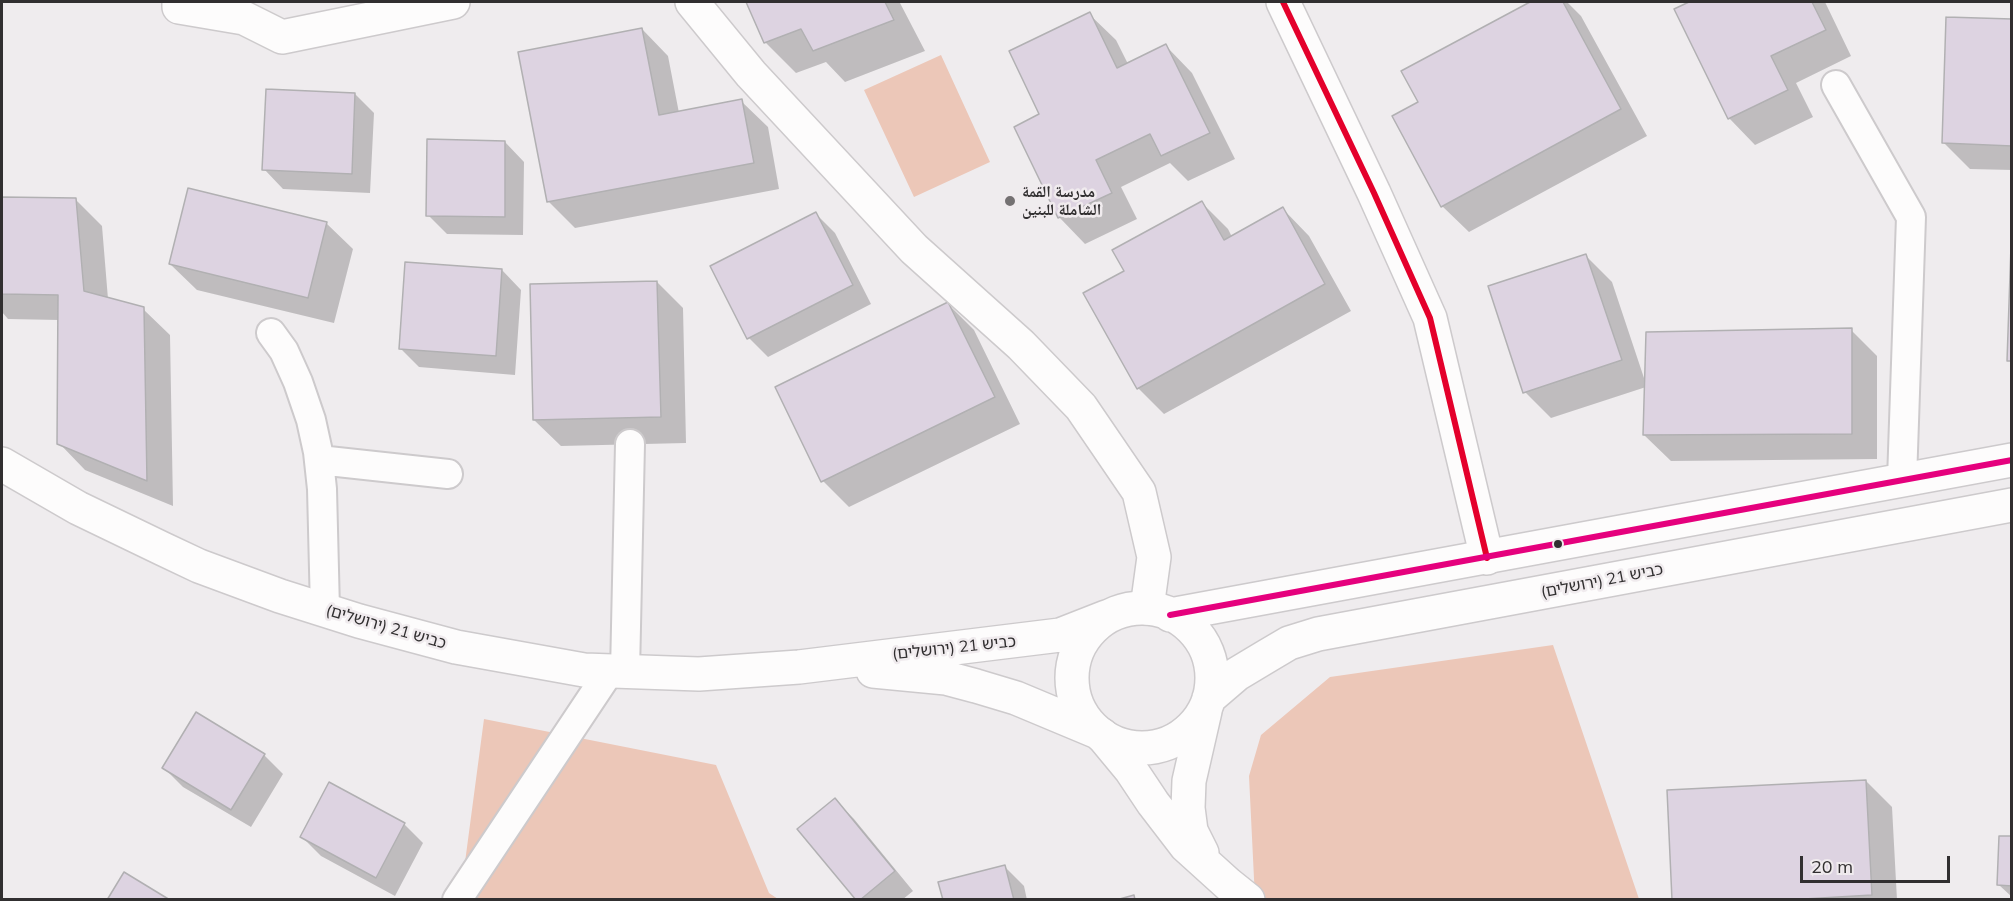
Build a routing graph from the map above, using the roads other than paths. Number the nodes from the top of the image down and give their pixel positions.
1 (179, 2) edge
2 (453, 2) edge
3 (692, 2) edge
4 (1282, 2) edge
5 (1836, 85) dead end
6 (271, 333) dead end
7 (630, 444) dead end
8 (319, 460) junction
9 (2012, 460) edge
10 (2, 464) edge
11 (448, 474) dead end
12 (1902, 480) junction
13 (2012, 505) edge
14 (1487, 558) junction
15 (325, 610) junction
16 (1159, 612) junction
17 (1106, 617) junction
18 (799, 667) junction
19 (617, 672) junction
20 (1207, 705) junction
21 (1099, 733) junction
22 (1238, 892) edge
23 (457, 900) edge

1 - 2 main road
3 - 16 main road
4 - 14 main road
5 - 12 lane
6 - 8 lane
7 - 19 lane
8 - 11 lane
8 - 15 lane
9 - 12 main road
10 - 15 main road, כביש 21 (ירושלים)
12 - 14 main road
13 - 20 main road, כביש 21 (ירושלים)
14 - 16 main road
15 - 19 main road, כביש 21 (ירושלים)
16 - 17 main road
16 - 20 main road
17 - 18 main road, כביש 21 (ירושלים)
17 - 21 main road
18 - 19 main road, כביש 21 (ירושלים)
18 - 21 main road, כביש 21 (ירושלים)
19 - 23 lane
20 - 21 main road
20 - 22 main road
21 - 22 main road

